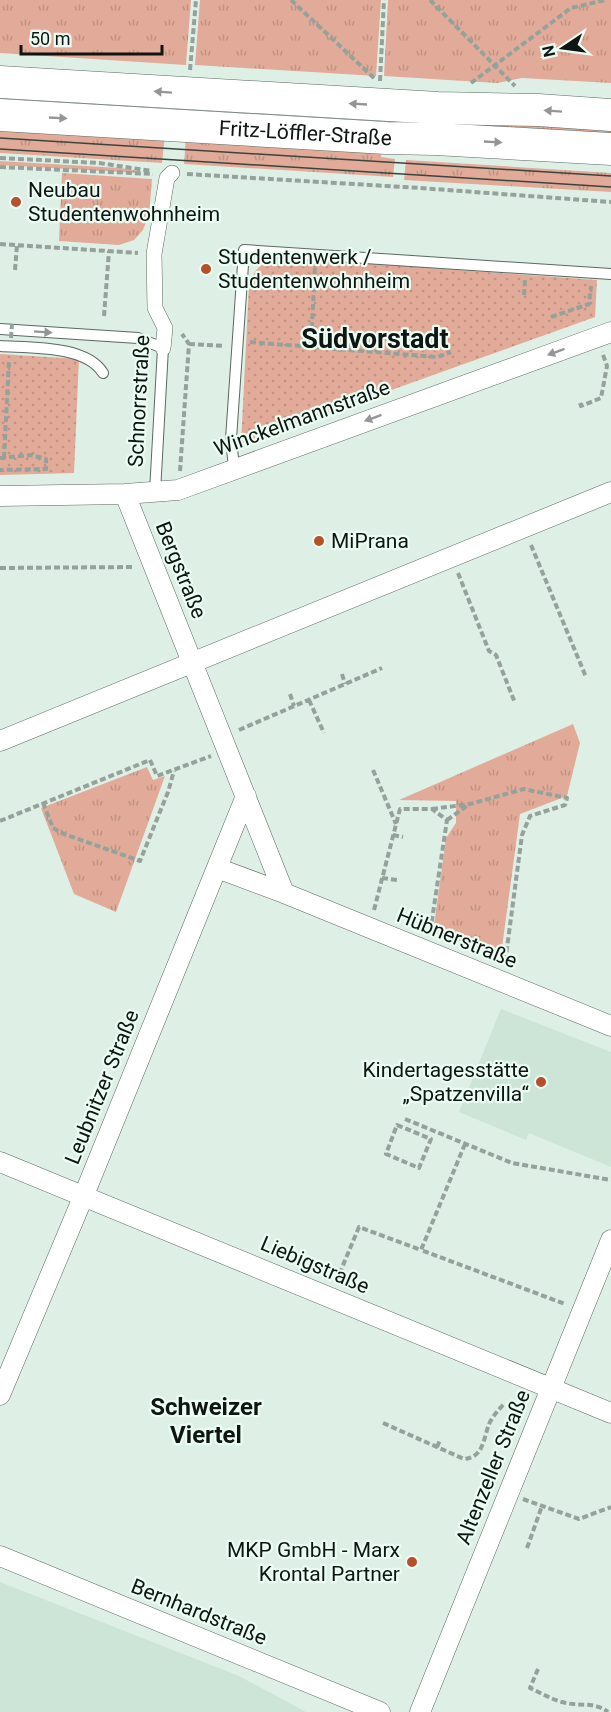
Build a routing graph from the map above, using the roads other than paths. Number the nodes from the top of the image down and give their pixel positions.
1 (0, 82) edge
2 (0, 115) edge
3 (611, 115) edge
4 (611, 149) edge
5 (171, 173) road end
6 (611, 274) edge
7 (0, 329) edge
8 (604, 334) edge
9 (7, 344) edge
10 (163, 348) junction
11 (103, 373) dead end
12 (234, 468) junction
13 (155, 492) junction
14 (611, 492) edge
15 (125, 494) junction
16 (0, 496) edge
17 (192, 662) junction
18 (0, 741) edge
19 (246, 796) junction
20 (217, 868) junction
21 (284, 893) junction
22 (611, 1026) edge
23 (0, 1162) edge
24 (84, 1195) junction
25 (611, 1240) edge
26 (551, 1388) junction
27 (0, 1395) edge
28 (611, 1413) edge
29 (0, 1556) edge
30 (380, 1712) edge
31 (420, 1712) edge

3 -> 1 main road, Fritz-Löffler-Straße
2 -> 4 main road, Fritz-Löffler-Straße
5 - 10 street, Schnorrstraße
6 - 12 lane
7 -> 10 lane
8 -> 12 street, Winckelmannstraße
9 - 11 lane
10 - 13 lane, Schnorrstraße
12 - 13 street, Winckelmannstraße
13 - 15 street, Winckelmannstraße
14 - 17 street
15 - 16 street, Winckelmannstraße
15 - 17 street, Bergstraße
17 - 18 street
17 - 19 street
19 - 20 street, Leubnitzer Straße
19 - 21 street
20 - 21 street, Hübnerstraße
20 - 24 street, Leubnitzer Straße
21 - 22 street, Hübnerstraße
23 - 24 street, Liebigstraße
24 - 26 street, Liebigstraße
24 - 27 street, Leubnitzer Straße
25 - 26 street, Altenzeller Straße
26 - 28 street, Liebigstraße
26 - 31 street, Altenzeller Straße
29 - 30 street, Bernhardstraße

